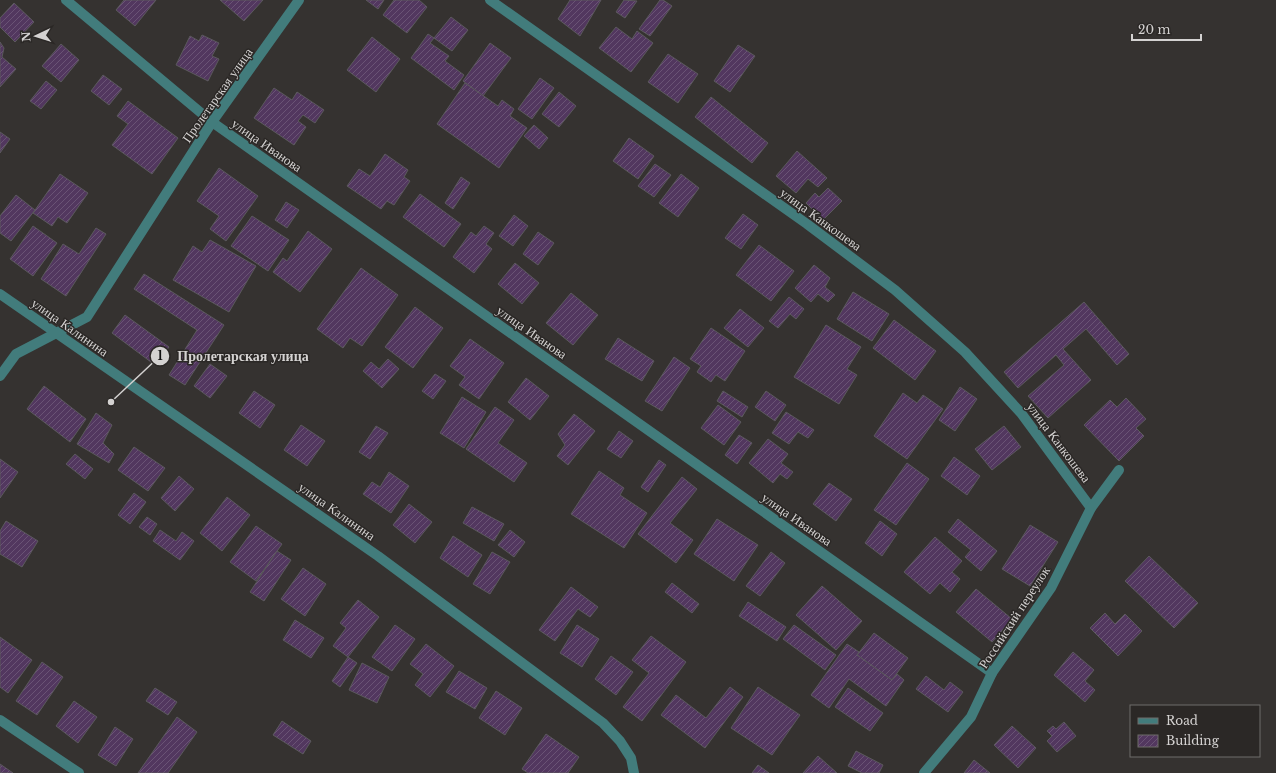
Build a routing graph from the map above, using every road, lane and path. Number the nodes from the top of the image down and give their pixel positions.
1 (66, 0) edge
2 (299, 0) edge
3 (490, 0) edge
4 (212, 122) junction
5 (0, 294) edge
6 (56, 334) junction
7 (0, 376) edge
8 (1119, 470) dead end
9 (1092, 508) junction
10 (992, 673) junction
11 (0, 720) edge
12 (79, 773) edge
13 (634, 773) edge
14 (924, 773) edge

1 - 4 street, улица Иванова
2 - 4 street, Пролетарская улица
3 - 9 street, улица Канкошева
4 - 6 street, Пролетарская улица
4 - 10 street, улица Иванова
5 - 6 street, улица Калинина
6 - 7 street, Пролетарская улица
6 - 13 street, улица Калинина
8 - 9 street, Российский переулок
9 - 10 street, Российский переулок
10 - 14 street, Российский переулок
11 - 12 street

